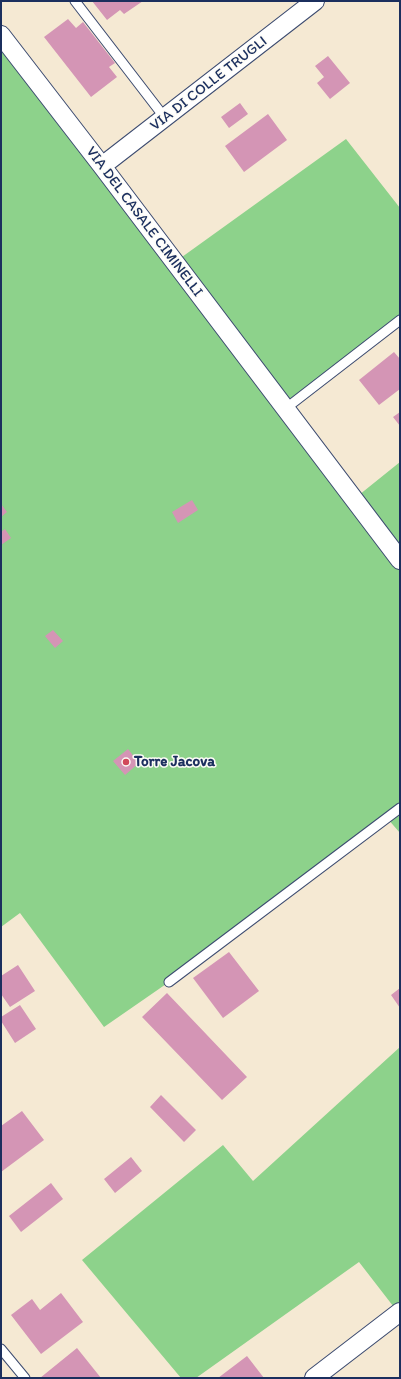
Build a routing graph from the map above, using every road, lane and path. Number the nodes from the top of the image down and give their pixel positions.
1 (75, 1) edge
2 (315, 1) edge
3 (1, 35) edge
4 (165, 118) junction
5 (102, 166) junction
6 (400, 320) edge
7 (285, 408) junction
8 (400, 560) edge
9 (400, 808) edge
10 (169, 982) dead end
11 (400, 1312) edge
12 (1, 1349) edge
13 (25, 1378) edge
14 (314, 1378) edge

1 - 4 lane
2 - 4 street, VIA DI COLLE TRUGLI
3 - 5 street, VIA DEL CASALE CIMINELLI
4 - 5 street, VIA DI COLLE TRUGLI
5 - 7 street, VIA DEL CASALE CIMINELLI
6 - 7 lane
7 - 8 street, VIA DEL CASALE CIMINELLI
9 - 10 lane
11 - 14 street
12 - 13 lane

